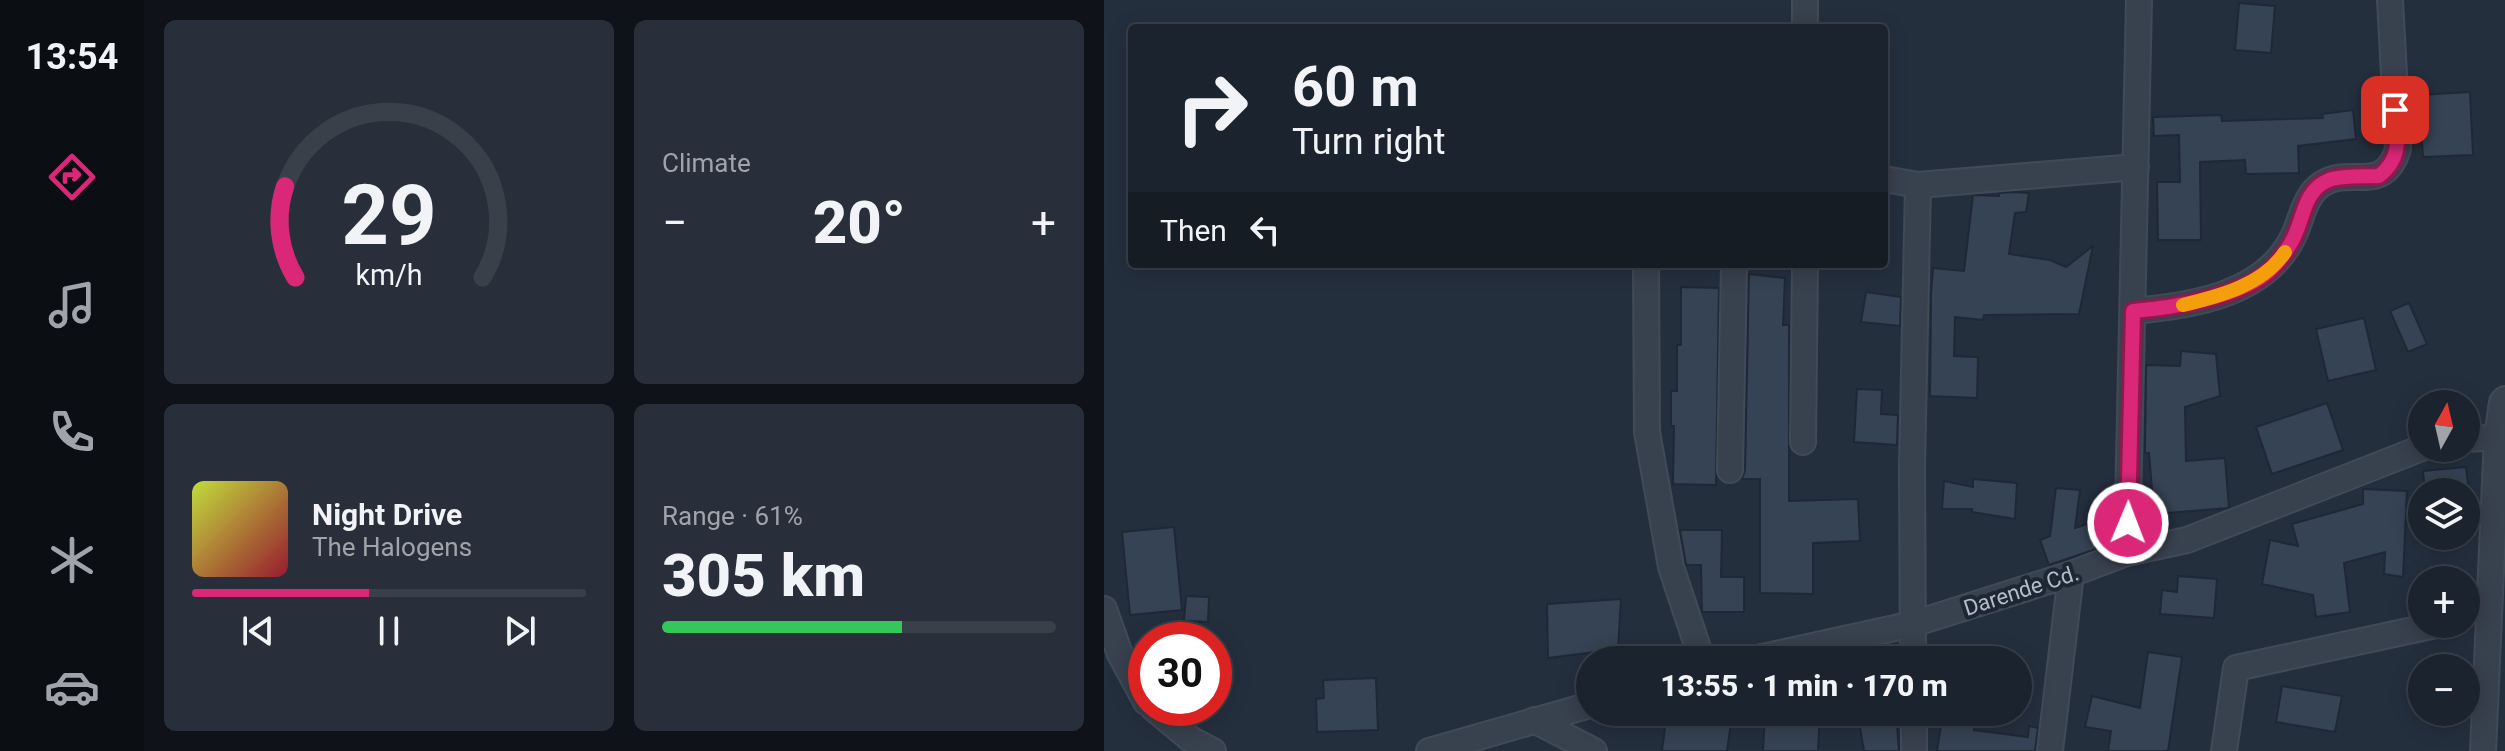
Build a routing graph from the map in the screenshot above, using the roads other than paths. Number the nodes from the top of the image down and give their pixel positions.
1 (1805, 0) edge
2 (2139, 0) edge
3 (2390, 0) edge
4 (1805, 24) edge
5 (2136, 167) junction
6 (1888, 180) edge
7 (1918, 185) junction
8 (1646, 268) edge
9 (1734, 268) edge
10 (1805, 268) edge
11 (2133, 311) junction
12 (2505, 399) edge
13 (2501, 437) edge
14 (2480, 438) edge
15 (1803, 442) dead end
16 (2408, 453) edge
17 (1730, 470) dead end
18 (2127, 553) junction
19 (2071, 574) junction
20 (2480, 594) edge
21 (1104, 609) edge
22 (1913, 624) junction
23 (2408, 631) edge
24 (2478, 638) edge
25 (1697, 646) edge
26 (1812, 646) edge
27 (1913, 646) edge
28 (1128, 669) edge
29 (1576, 709) edge
30 (1534, 720) junction
31 (1175, 726) edge
32 (1914, 726) edge
33 (1213, 751) edge
34 (1429, 751) edge
35 (1594, 751) edge
36 (1914, 751) edge
37 (2050, 751) edge
38 (2224, 751) edge
39 (2483, 751) edge

1 - 4 street
2 - 5 street
3 - 11 street
5 - 7 street
5 - 11 street
6 - 7 street
7 - 22 street
8 - 25 street
9 - 17 street
10 - 15 street
11 - 18 street
12 - 13 street
13 - 14 street
13 - 20 street
16 - 18 street, Darende Cd.
18 - 19 street, Darende Cd.
19 - 22 street, Darende Cd.
19 - 37 street
21 - 28 street
22 - 26 street, Darende Cd.
22 - 27 street
23 - 38 street
24 - 39 street
29 - 30 street
30 - 34 street
30 - 35 street
31 - 33 street
32 - 36 street

